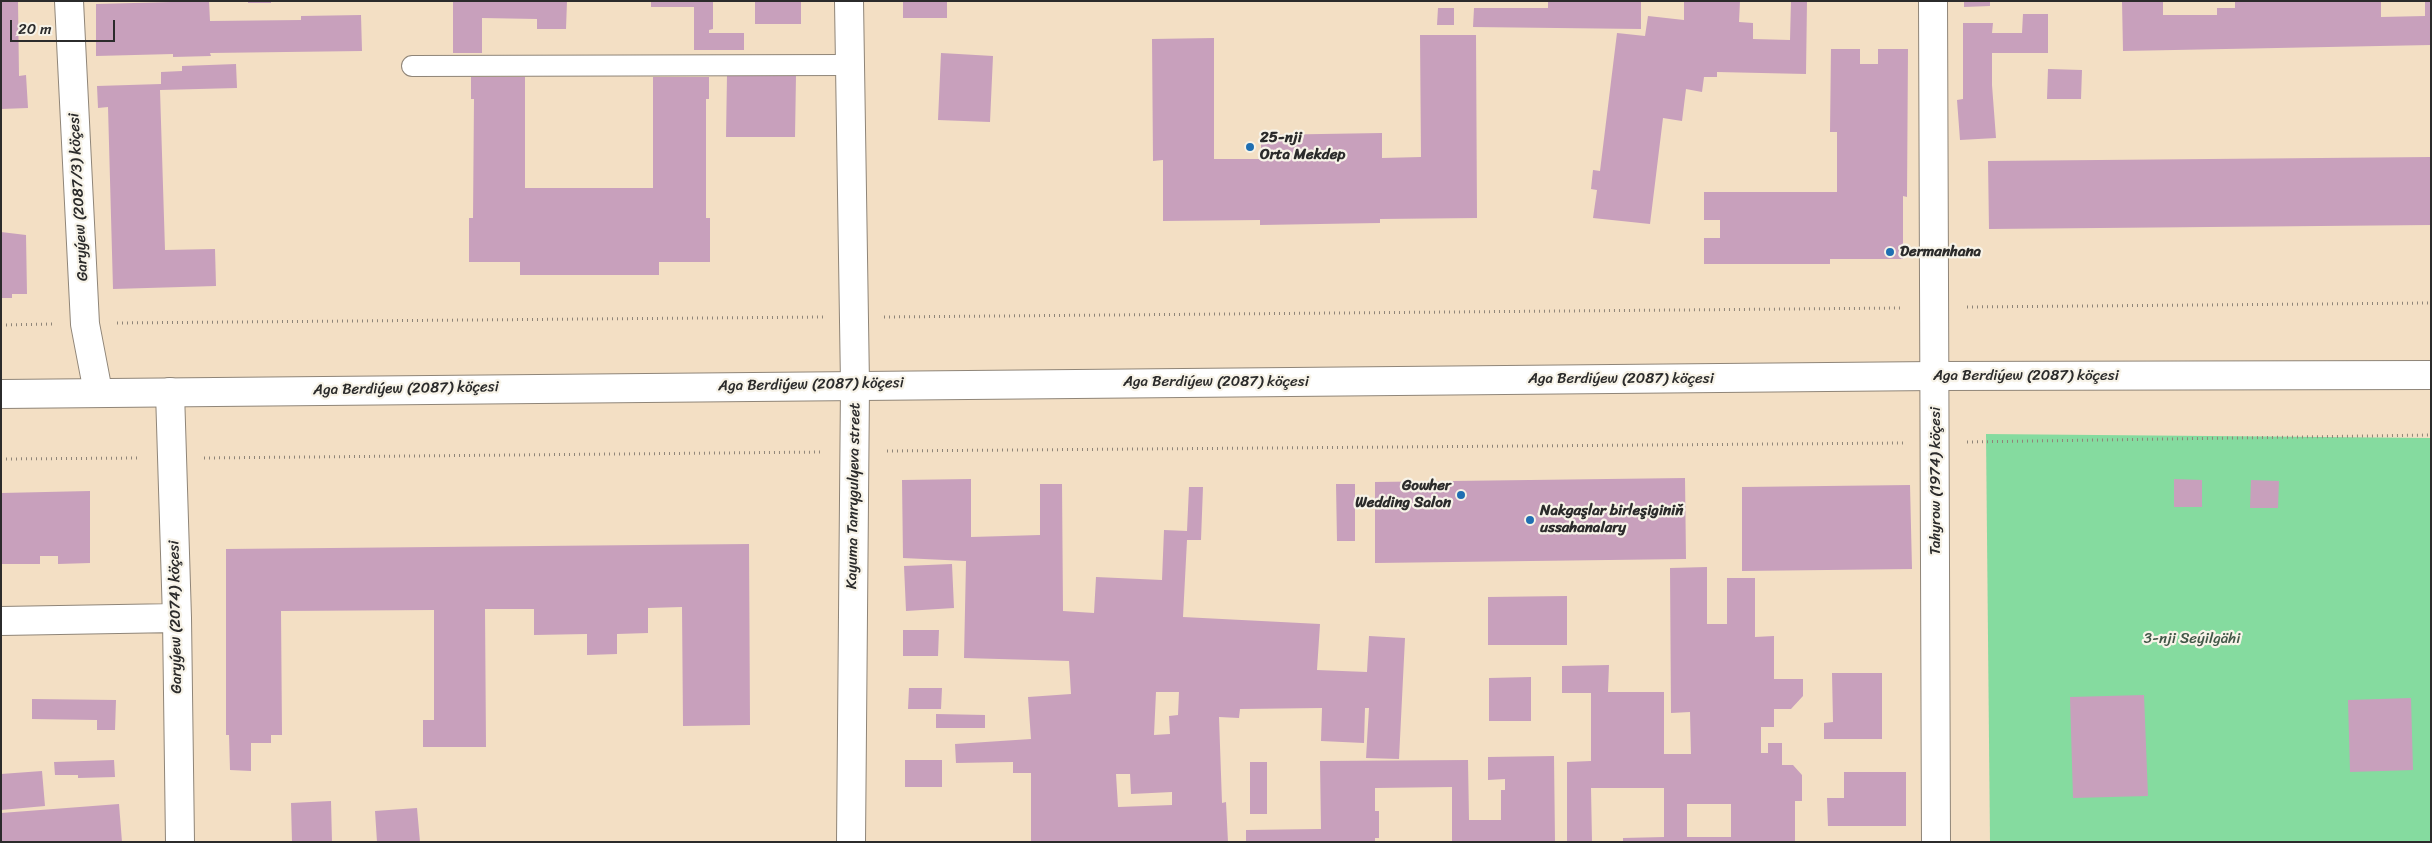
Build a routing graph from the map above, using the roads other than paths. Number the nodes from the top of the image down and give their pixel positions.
1 (70, 1) edge
2 (849, 1) edge
3 (1933, 1) edge
4 (850, 65) junction
5 (412, 66) dead end
6 (2431, 375) edge
7 (1935, 376) junction
8 (855, 385) junction
9 (98, 392) junction
10 (170, 392) junction
11 (1, 394) edge
12 (177, 618) junction
13 (1, 621) edge
14 (180, 842) edge
15 (851, 842) edge
16 (1936, 842) edge

1 - 9 street, Garyýew (2087/3) köçesi
2 - 4 street, Kayuma Tanrygulyeva street
3 - 7 street, Tahyrow (1974) köçesi
4 - 5 lane
4 - 8 street, Kayuma Tanrygulyeva street
6 - 7 street, Aga Berdiýew (2087) köçesi
7 - 8 street, Aga Berdiýew (2087) köçesi
7 - 16 street, Tahyrow (1974) köçesi
8 - 10 street, Aga Berdiýew (2087) köçesi
8 - 15 street, Kayuma Tanrygulyeva street
9 - 10 street, Aga Berdiýew (2087) köçesi
9 - 11 street, Aga Berdiýew (2087) köçesi
10 - 12 street, Garyýew (2074) köçesi
12 - 13 street
12 - 14 street, Garyýew (2074) köçesi

